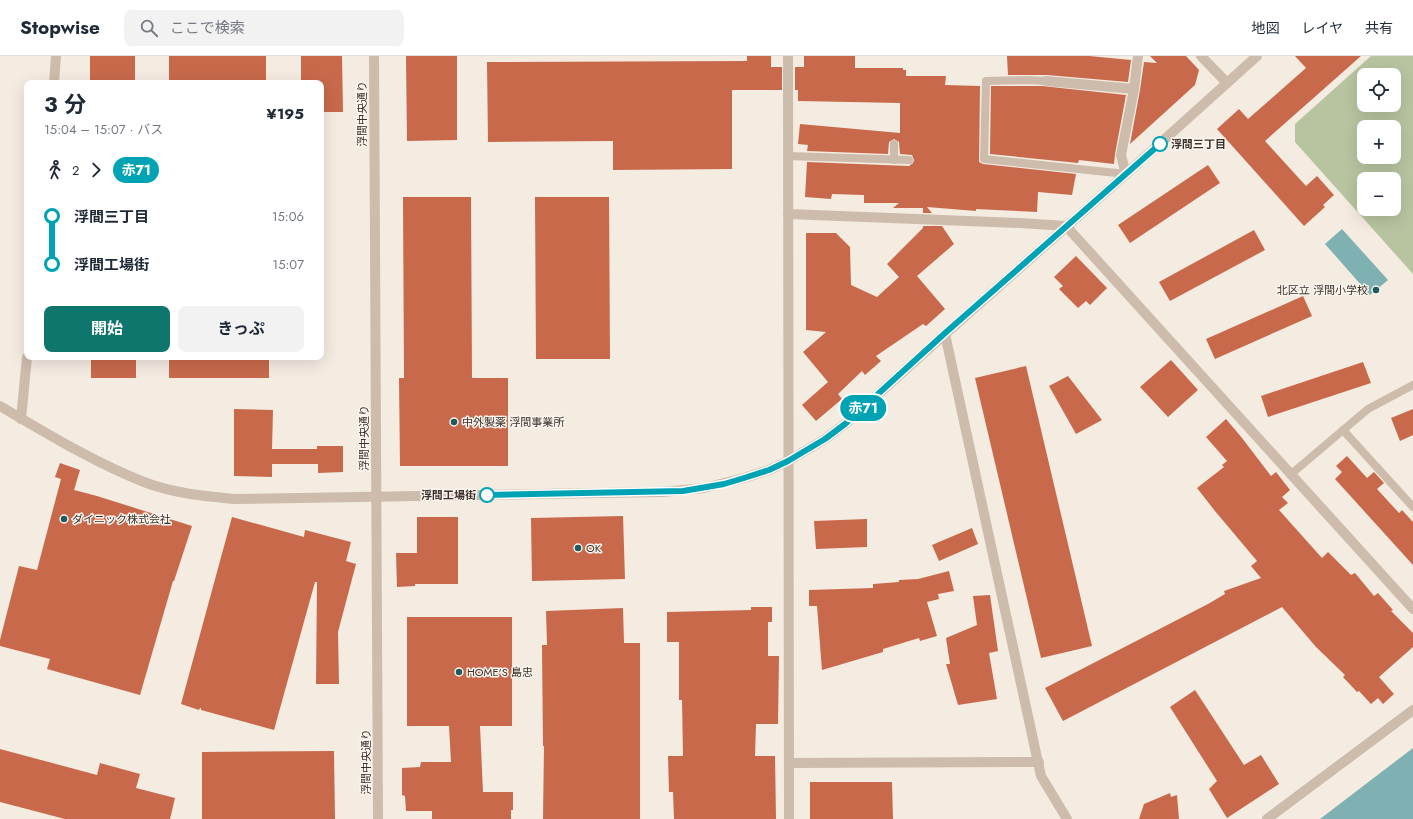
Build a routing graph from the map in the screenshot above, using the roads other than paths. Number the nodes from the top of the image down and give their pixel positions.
1 (56, 56) edge
2 (374, 56) edge
3 (788, 56) edge
4 (1138, 56) edge
5 (1201, 56) edge
6 (1257, 56) edge
7 (54, 80) edge
8 (1046, 81) joint
9 (1227, 83) junction
10 (1134, 90) junction
11 (894, 144) dead end
12 (788, 156) junction
13 (894, 160) junction
14 (909, 160) dead end
15 (1126, 174) junction
16 (788, 214) junction
17 (1066, 226) junction
18 (944, 334) junction
19 (27, 360) edge
20 (1413, 385) edge
21 (0, 406) edge
22 (21, 418) junction
23 (1343, 430) junction
24 (788, 461) junction
25 (1290, 475) junction
26 (376, 497) junction
27 (1411, 502) edge
28 (1413, 609) edge
29 (1413, 710) edge
30 (1038, 762) junction
31 (789, 763) junction
32 (378, 819) edge
33 (789, 819) edge
34 (1067, 819) edge
35 (1268, 819) edge

1 - 7 street
2 - 26 street, 浮間中央通り
3 - 12 street
4 - 10 street
5 - 9 street
6 - 9 street
8 - 10 street
8 - 15 lane
9 - 15 street
10 - 15 street
11 - 13 lane
12 - 13 lane
12 - 16 street
13 - 14 lane
15 - 17 street
16 - 17 street
16 - 24 street
17 - 18 street
17 - 25 street
18 - 24 street
18 - 30 street
19 - 22 street
20 - 23 lane
21 - 22 street
22 - 26 street
23 - 25 lane
23 - 27 lane
24 - 26 street
24 - 31 street
25 - 28 street
26 - 32 street, 浮間中央通り
29 - 35 street
30 - 31 street
30 - 34 street
31 - 33 street

